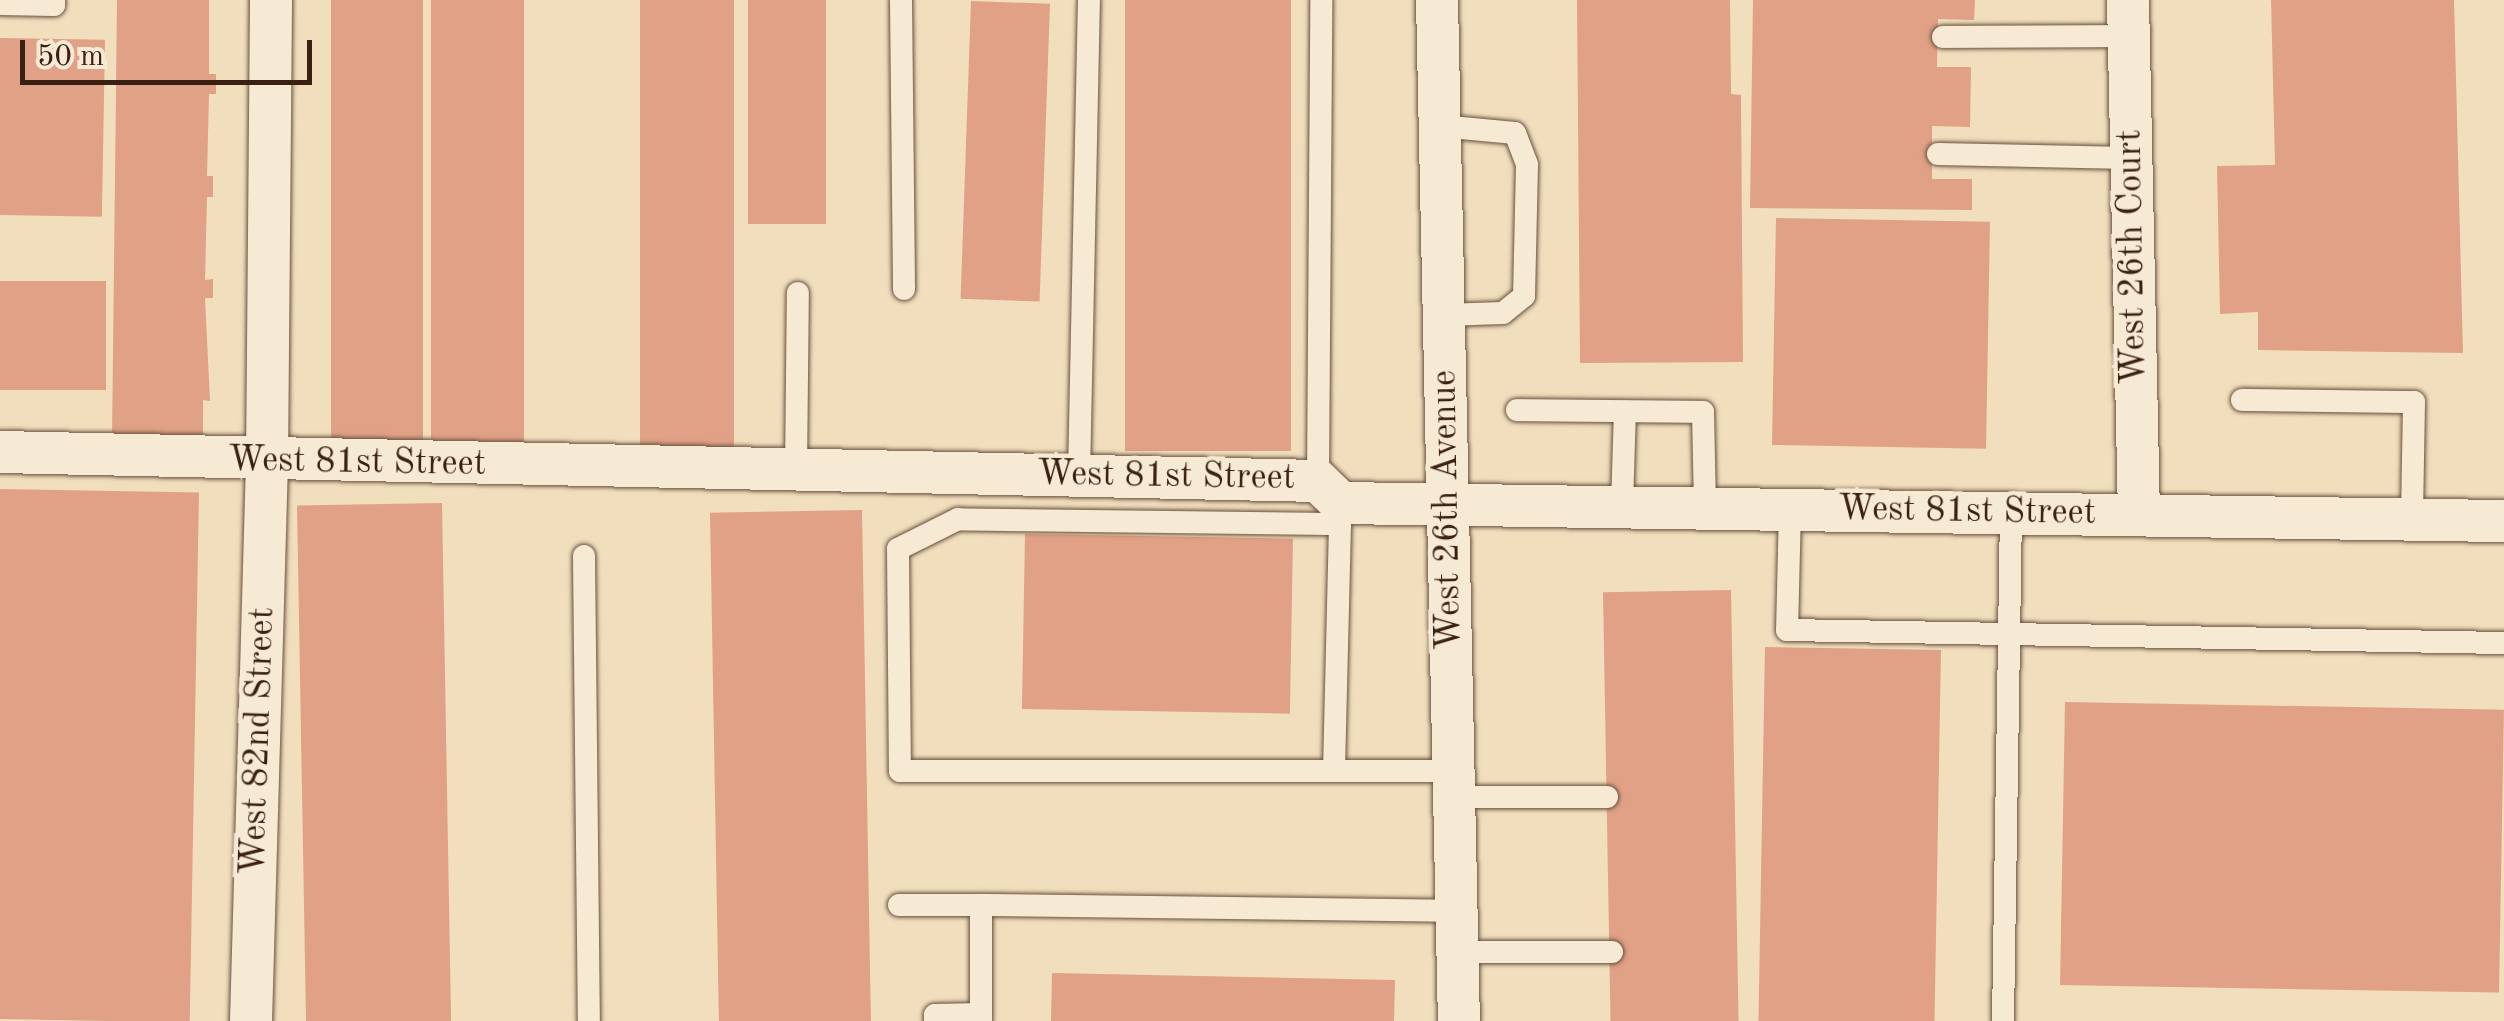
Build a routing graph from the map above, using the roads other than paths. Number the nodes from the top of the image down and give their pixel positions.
1 (54, 0) edge
2 (270, 0) edge
3 (901, 0) edge
4 (1089, 0) edge
5 (1321, 0) edge
6 (1437, 0) edge
7 (0, 4) edge
8 (2128, 18) edge
9 (1943, 37) dead end
10 (1440, 126) junction
11 (1938, 154) dead end
12 (2130, 158) junction
13 (904, 289) dead end
14 (798, 293) dead end
15 (1444, 315) junction
16 (2242, 400) dead end
17 (1517, 410) dead end
18 (1625, 412) junction
19 (0, 452) edge
20 (267, 462) junction
21 (796, 471) junction
22 (1079, 475) junction
23 (1333, 503) junction
24 (1448, 504) junction
25 (1622, 505) junction
26 (1705, 507) junction
27 (1790, 509) junction
28 (2011, 513) junction
29 (2138, 515) junction
30 (2412, 520) junction
31 (2504, 522) edge
32 (584, 556) dead end
33 (2006, 632) junction
34 (2504, 642) edge
35 (1334, 770) junction
36 (1454, 784) junction
37 (1607, 797) dead end
38 (899, 905) dead end
39 (981, 905) junction
40 (1458, 932) junction
41 (1612, 952) dead end
42 (981, 1018) edge
43 (250, 1021) edge
44 (589, 1021) edge
45 (935, 1021) edge
46 (1460, 1021) edge
47 (2003, 1021) edge

1 - 7 lane
2 - 20 street, West 82nd Street
3 - 13 lane
4 - 22 lane
5 - 23 lane
6 - 10 street, West 26th Avenue
8 - 9 lane
8 - 12 street, West 26th Court
10 - 15 street, West 26th Avenue
10 - 15 lane
11 - 12 lane
12 - 29 street, West 26th Court
14 - 21 lane
15 - 24 street, West 26th Avenue
16 - 30 lane
17 - 18 lane
18 - 25 lane
18 - 26 lane
19 - 20 street, West 81st Street
20 - 21 street, West 81st Street
20 - 43 street, West 82nd Street
21 - 22 street, West 81st Street
22 - 23 street, West 81st Street
23 - 24 street, West 81st Street
23 - 35 lane
23 - 35 lane
24 - 25 street, West 81st Street
24 - 36 street, West 26th Avenue
25 - 26 street, West 81st Street
26 - 27 street, West 81st Street
27 - 28 street, West 81st Street
27 - 33 lane
28 - 29 street, West 81st Street
28 - 33 lane
29 - 30 street, West 81st Street
30 - 31 street, West 81st Street
32 - 44 lane
33 - 34 lane
33 - 47 lane
35 - 36 lane
36 - 37 lane
36 - 40 street, West 26th Avenue
38 - 39 lane
39 - 40 lane
39 - 42 lane
40 - 41 lane
40 - 46 street, West 26th Avenue
42 - 45 lane

